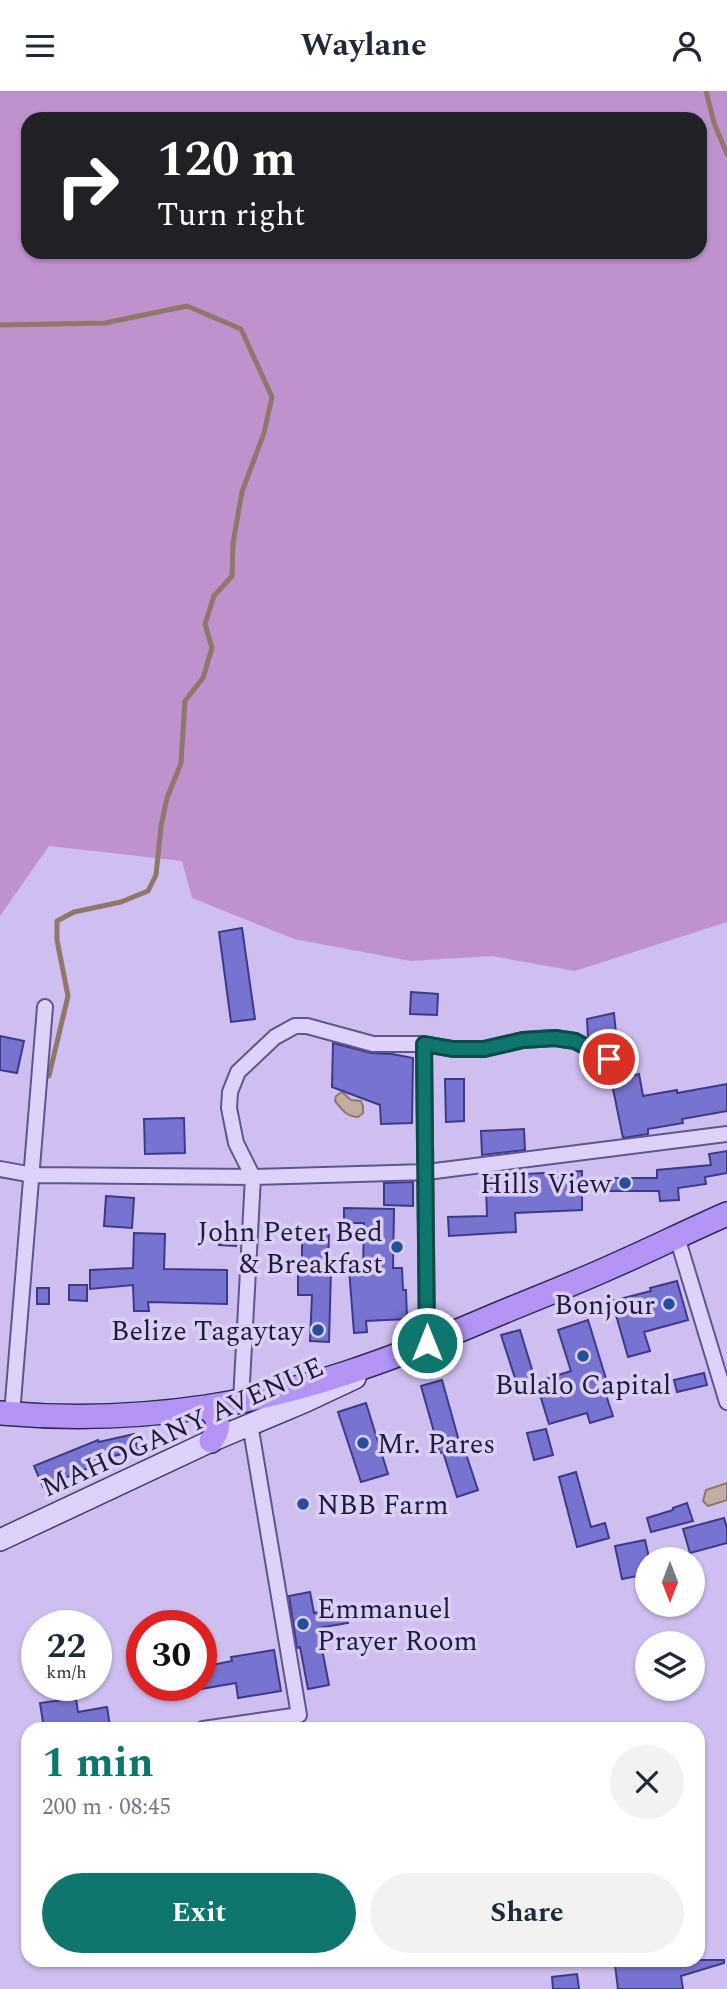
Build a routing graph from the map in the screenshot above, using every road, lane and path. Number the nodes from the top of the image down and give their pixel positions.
1 (45, 1007) dead end
2 (424, 1044) junction
3 (625, 1068) dead end
4 (727, 1134) edge
5 (0, 1169) edge
6 (427, 1173) junction
7 (33, 1175) junction
8 (253, 1177) junction
9 (727, 1214) edge
10 (677, 1237) junction
11 (427, 1343) junction
12 (385, 1360) junction
13 (241, 1401) junction
14 (727, 1402) edge
15 (206, 1407) junction
16 (6, 1413) edge
17 (250, 1424) junction
18 (211, 1441) junction
19 (0, 1540) edge
20 (251, 1722) edge

1 - 7 street
2 - 3 street
2 - 6 street
2 - 8 street
4 - 6 street
5 - 7 street
6 - 8 street
6 - 11 street
7 - 8 street
7 - 16 street
8 - 13 street
9 - 10 main road
10 - 11 main road
10 - 14 street
11 - 12 main road
12 - 13 main road
12 - 17 main road, MAHOGANY AVENUE
13 - 15 main road
15 - 16 main road
15 - 18 main road
17 - 18 main road, MAHOGANY AVENUE
17 - 20 street
18 - 19 main road, MAHOGANY AVENUE

